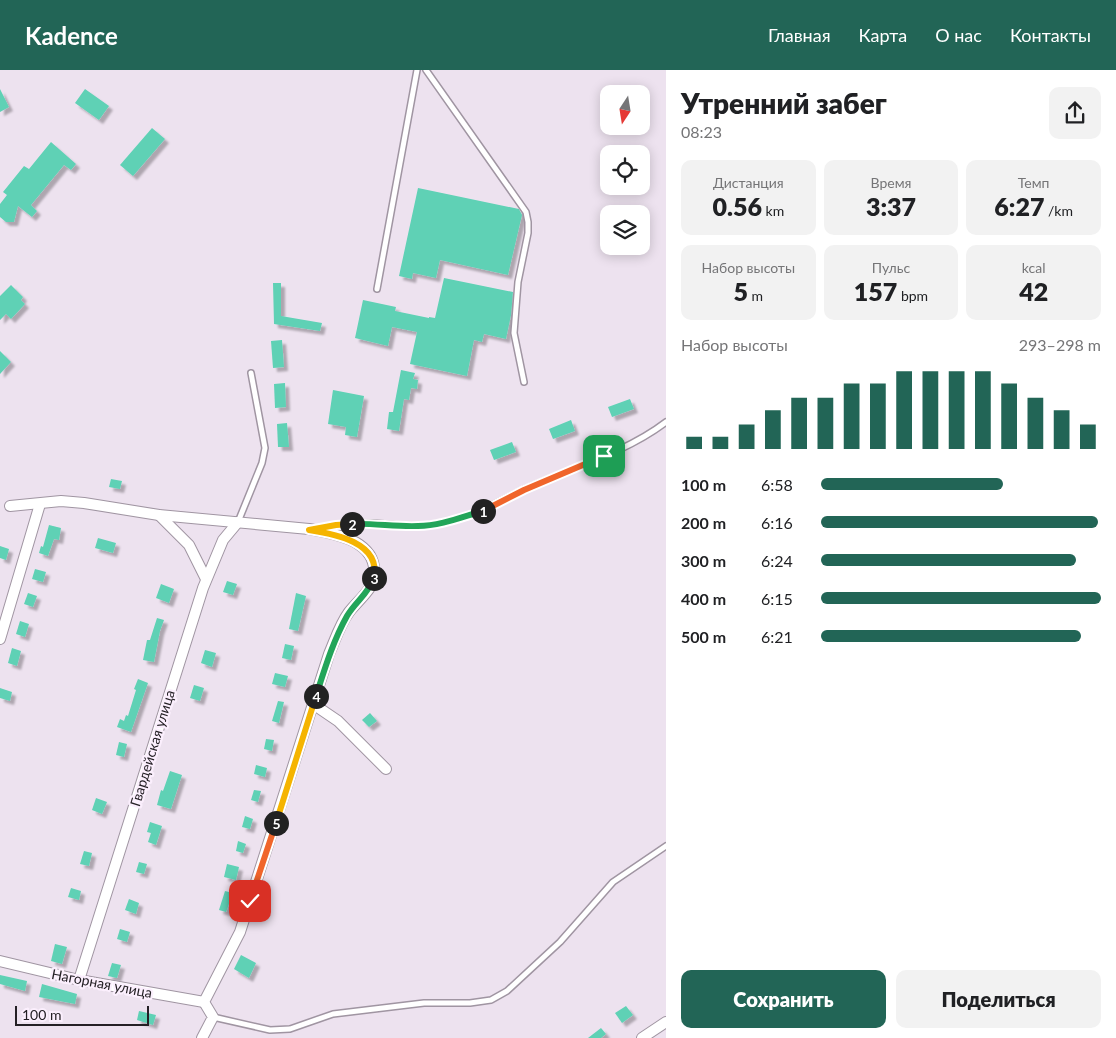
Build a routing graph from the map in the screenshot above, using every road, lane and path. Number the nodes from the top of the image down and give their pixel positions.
1 (417, 70) edge
2 (426, 70) edge
3 (377, 289) dead end
4 (251, 373) dead end
5 (524, 382) dead end
6 (666, 422) edge
7 (40, 504) junction
8 (10, 506) dead end
9 (159, 515) junction
10 (238, 522) junction
11 (309, 530) junction
12 (206, 579) junction
13 (0, 639) edge
14 (314, 704) junction
15 (386, 770) dead end
16 (666, 846) edge
17 (0, 961) edge
18 (79, 980) junction
19 (204, 1002) junction
20 (213, 1017) junction
21 (666, 1022) edge
22 (202, 1038) edge
23 (642, 1038) edge

1 - 3 lane
2 - 5 lane
4 - 10 lane
6 - 11 lane
7 - 8 street
7 - 9 street
7 - 13 street
9 - 10 street
9 - 12 street
10 - 11 street
10 - 12 street, Гвардейская улица
11 - 14 street
12 - 18 street, Гвардейская улица
14 - 15 street
14 - 19 street
16 - 20 lane
17 - 18 street, Нагорная улица
18 - 19 street, Нагорная улица
19 - 20 street
20 - 22 street
21 - 23 street

